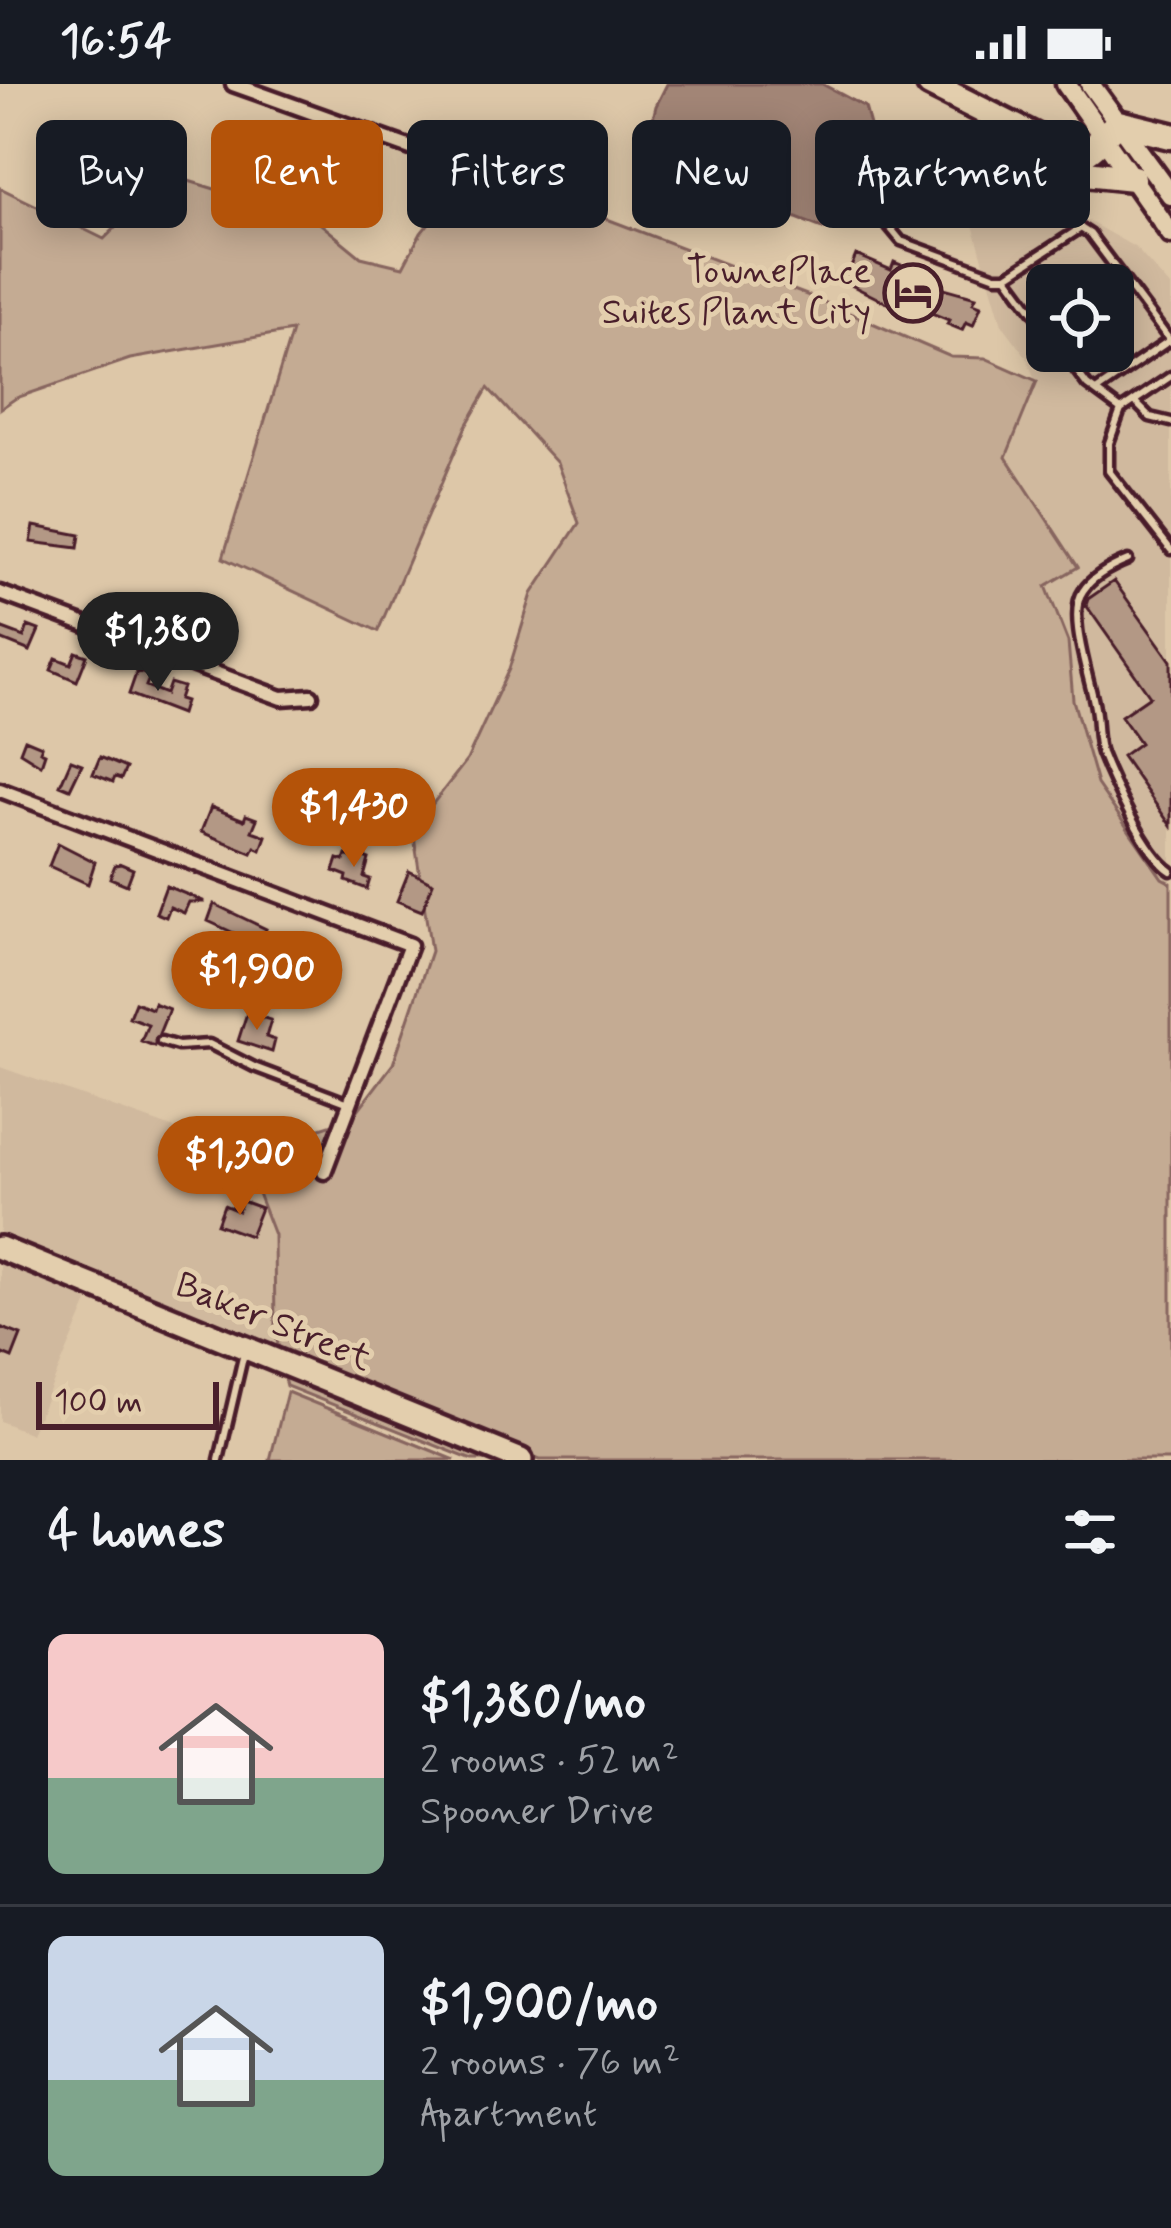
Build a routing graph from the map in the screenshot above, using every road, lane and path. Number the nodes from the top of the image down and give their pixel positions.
1 (232, 84) edge
2 (918, 84) edge
3 (930, 84) edge
4 (1066, 84) edge
5 (1090, 84) edge
6 (255, 88) edge
7 (1111, 129) junction
8 (1171, 136) edge
9 (407, 146) edge
10 (1133, 178) junction
11 (1171, 195) edge
12 (1168, 222) edge
13 (890, 228) edge
14 (1081, 228) joint
15 (1007, 276) junction
16 (1026, 302) edge
17 (1170, 341) edge
18 (1080, 372) edge
19 (1171, 376) edge
20 (1096, 391) junction
21 (1134, 401) junction
22 (1121, 410) junction
23 (1171, 422) edge
24 (1171, 550) edge
25 (1128, 560) dead end
26 (0, 593) edge
27 (311, 696) dead end
28 (0, 790) edge
29 (1171, 872) edge
30 (161, 1041) dead end
31 (350, 1104) junction
32 (324, 1172) dead end
33 (0, 1248) edge
34 (245, 1348) junction
35 (219, 1460) edge
36 (520, 1460) edge

1 - 6 street
2 - 10 highway
3 - 7 highway
4 - 7 main road
5 - 7 main road
6 - 9 street
7 - 8 highway
7 - 10 main road
7 - 11 main road
10 - 12 main road
13 - 15 lane
14 - 15 lane
14 - 17 lane
15 - 16 lane
17 - 20 lane
18 - 20 lane
19 - 21 lane
20 - 22 lane
21 - 22 lane
21 - 23 lane
22 - 24 lane
25 - 29 lane
26 - 27 street
28 - 31 street
30 - 31 lane
31 - 32 street
33 - 34 main road, Baker Street
34 - 35 lane
34 - 36 main road, Baker Street

